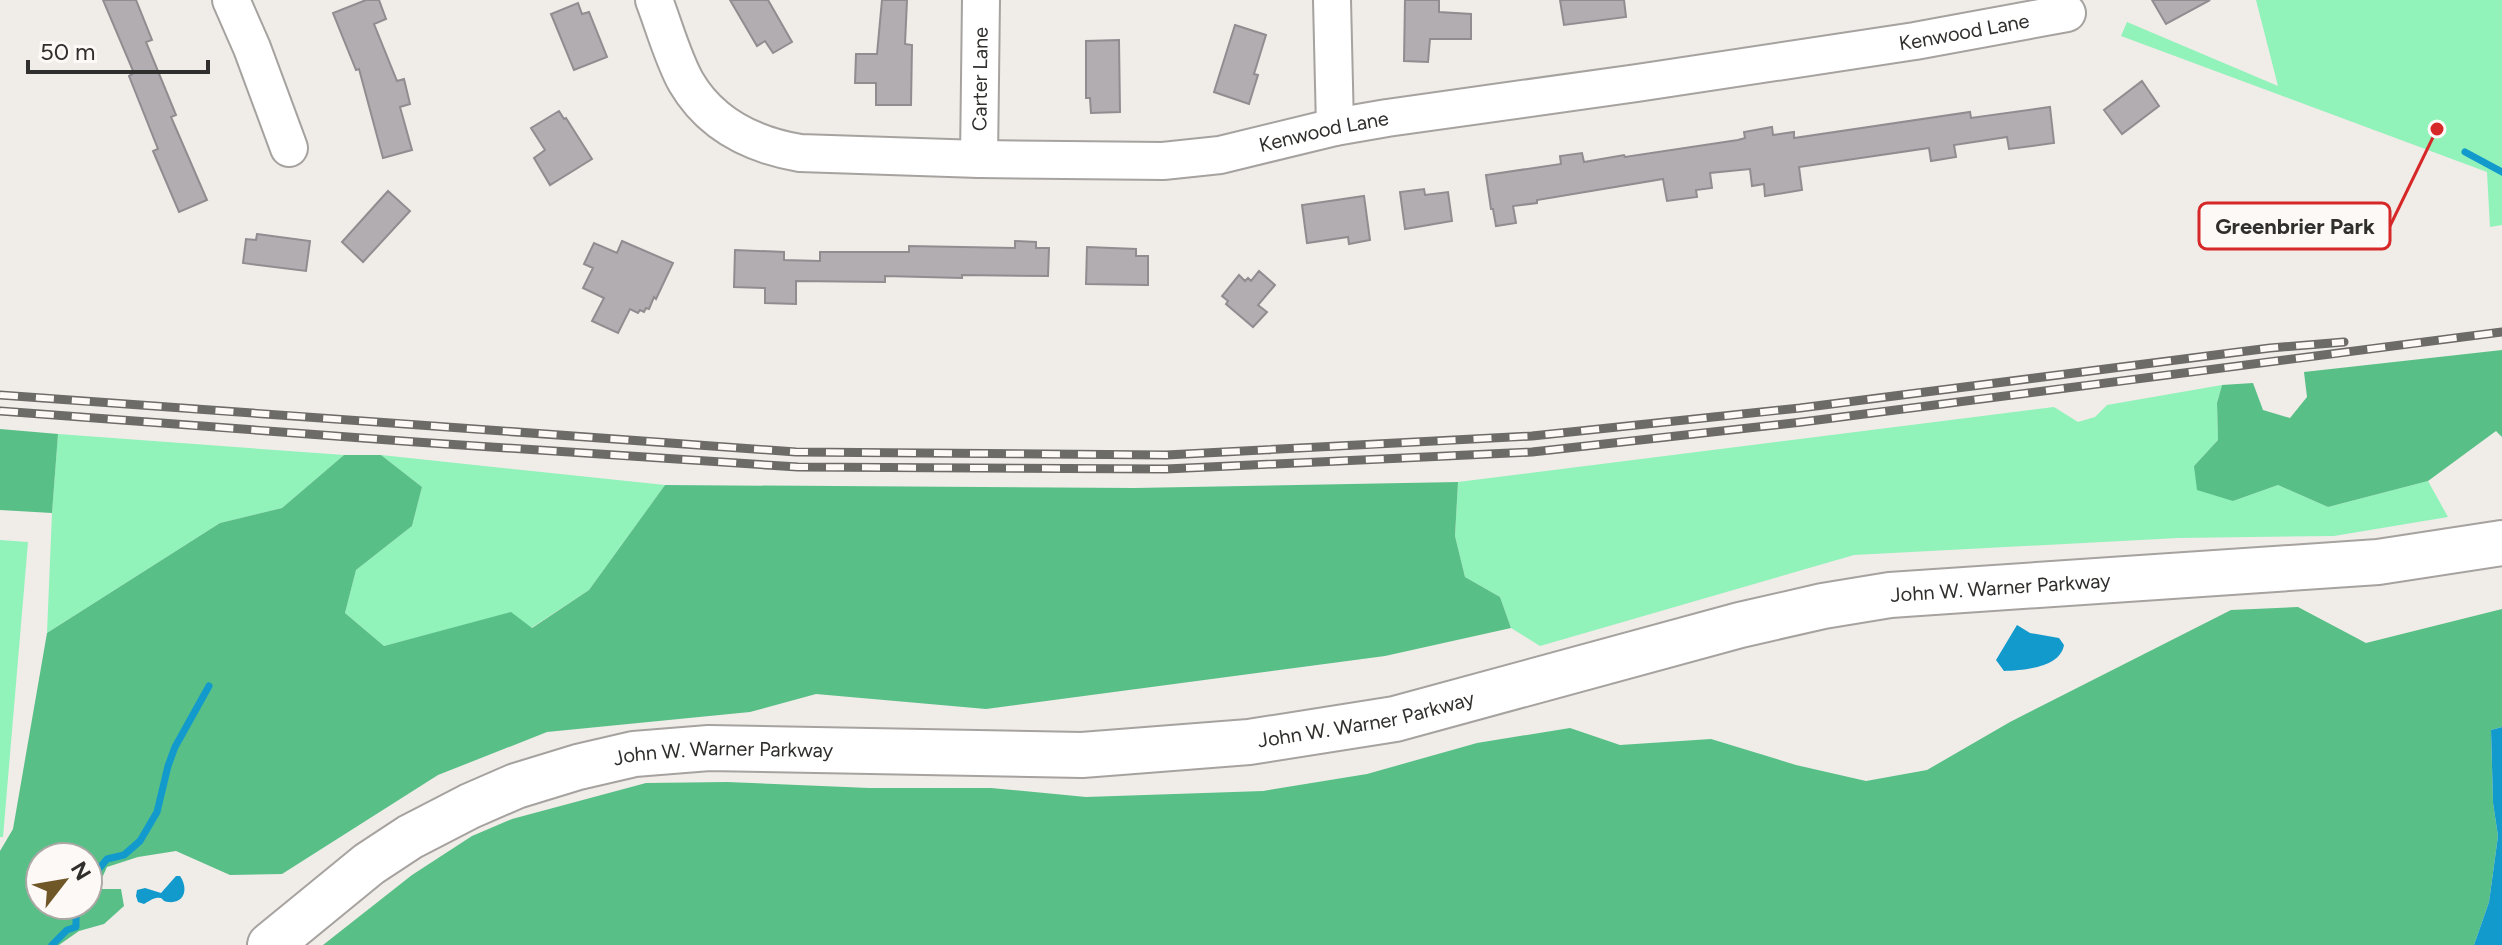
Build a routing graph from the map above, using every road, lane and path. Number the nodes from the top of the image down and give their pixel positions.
1 (231, 0) edge
2 (654, 0) edge
3 (981, 0) edge
4 (1332, 0) edge
5 (2067, 13) dead end
6 (1335, 127) junction
7 (289, 148) dead end
8 (979, 159) junction
9 (2502, 543) edge
10 (270, 945) edge

1 - 7 street
2 - 8 street, Kenwood Lane
3 - 8 street, Carter Lane
4 - 6 street
5 - 6 street, Kenwood Lane
6 - 8 street, Kenwood Lane
9 - 10 main road, John W. Warner Parkway

